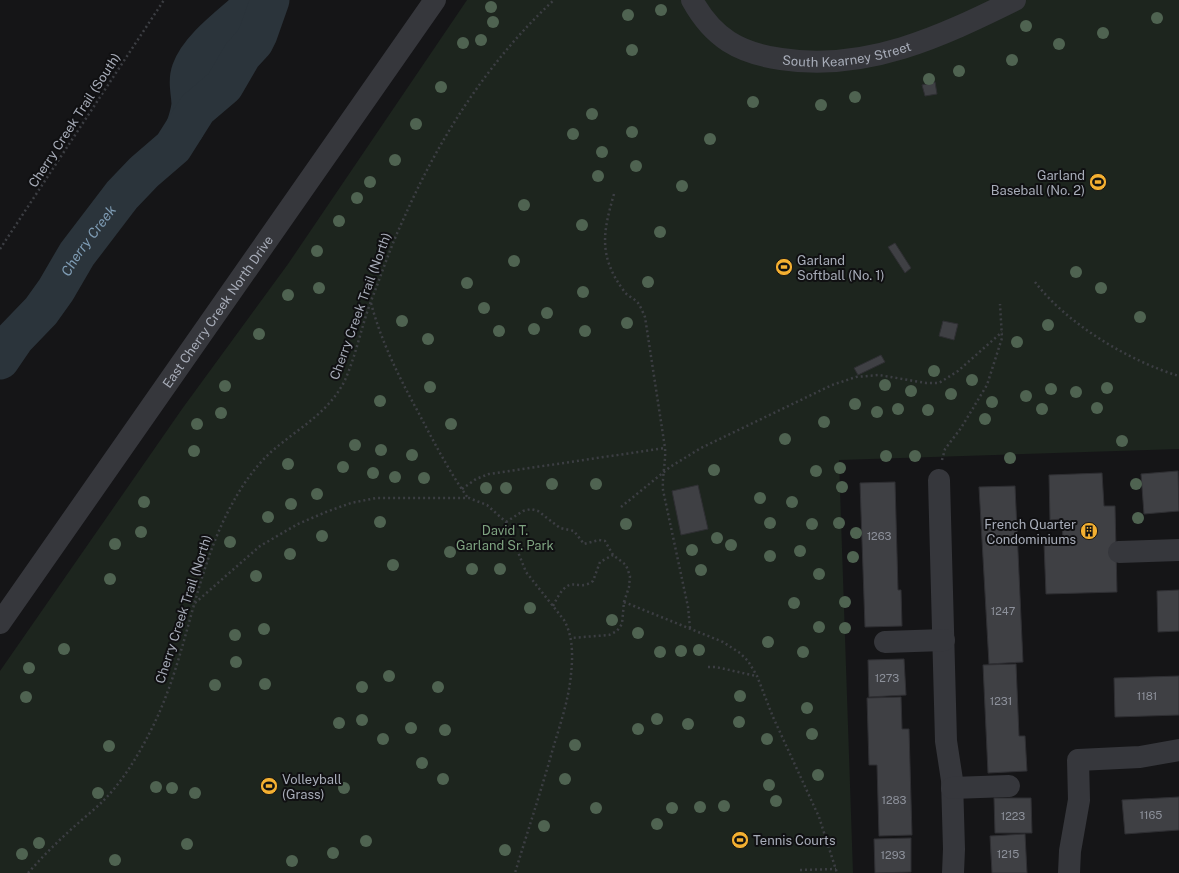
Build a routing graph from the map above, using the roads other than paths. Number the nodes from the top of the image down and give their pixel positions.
1 (435, 0) edge
2 (692, 0) edge
3 (1015, 0) edge
4 (939, 480) road end
5 (1179, 550) edge
6 (1119, 552) dead end
7 (0, 623) edge
8 (944, 640) junction
9 (885, 642) dead end
10 (1179, 750) edge
11 (1008, 786) dead end
12 (952, 788) junction
13 (953, 873) edge
14 (1068, 873) edge

1 - 7 street, East Cherry Creek North Drive
2 - 3 street, South Kearney Street
4 - 8 street
5 - 6 street
8 - 9 street
8 - 12 street
10 - 14 street
11 - 12 street
12 - 13 street

